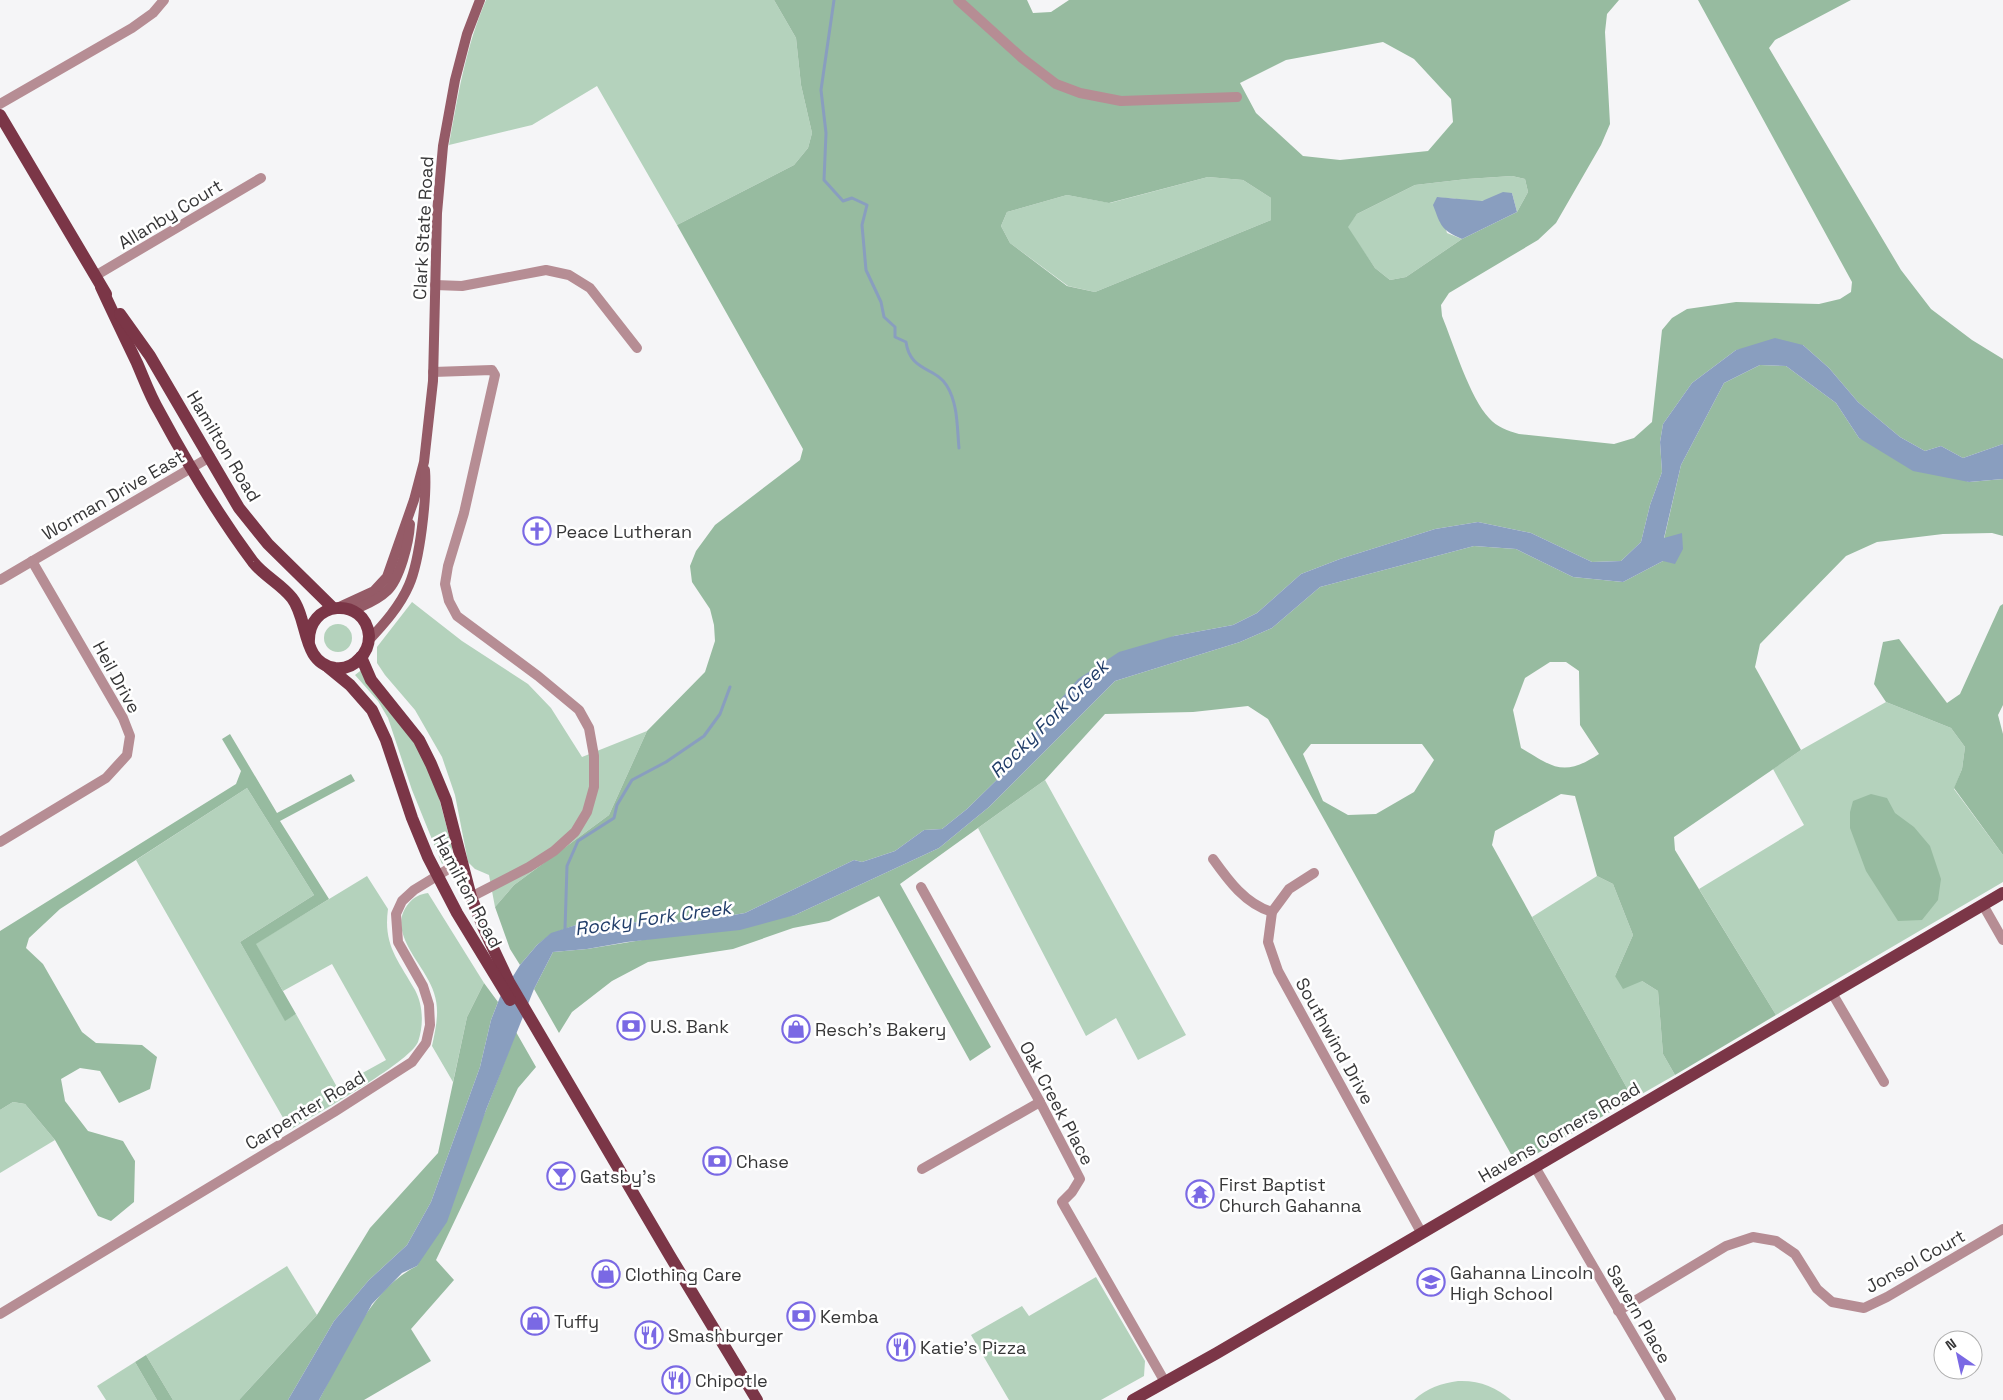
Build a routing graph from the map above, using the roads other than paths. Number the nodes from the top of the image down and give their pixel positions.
1 (164, 0) edge
2 (480, 0) edge
3 (958, 0) edge
4 (1237, 97) dead end
5 (0, 104) edge
6 (0, 115) edge
7 (261, 178) dead end
8 (98, 282) junction
9 (435, 285) junction
10 (637, 348) dead end
11 (433, 372) junction
12 (210, 457) junction
13 (424, 462) junction
14 (192, 468) junction
15 (410, 513) junction
16 (32, 561) junction
17 (0, 580) edge
18 (335, 608) junction
19 (352, 610) junction
20 (307, 621) junction
21 (368, 643) junction
22 (361, 657) junction
23 (328, 666) junction
24 (0, 842) edge
25 (459, 850) junction
26 (1213, 859) dead end
27 (1314, 873) dead end
28 (437, 875) junction
29 (921, 887) dead end
30 (2003, 892) edge
31 (471, 897) junction
32 (1982, 905) junction
33 (1272, 912) junction
34 (2003, 940) edge
35 (1832, 993) junction
36 (550, 1058) junction
37 (1884, 1082) dead end
38 (1040, 1102) junction
39 (1535, 1167) junction
40 (922, 1170) dead end
41 (2003, 1229) edge
42 (1421, 1232) junction
43 (1618, 1311) junction
44 (0, 1314) edge
45 (1165, 1382) junction
46 (757, 1400) edge
47 (1133, 1400) edge
48 (1671, 1400) edge

1 - 5 street
2 - 9 main road, Clark State Road
3 - 4 street
6 - 8 main road, Hamilton Road
7 - 8 street, Allanby Court
8 - 12 main road, Hamilton Road
8 - 14 main road, Hamilton Road
9 - 10 street
9 - 11 main road, Clark State Road
11 - 13 main road, Clark State Road
11 - 31 street
12 - 14 street, Worman Drive East
12 - 18 main road, Hamilton Road
13 - 15 main road, Clark State Road
13 - 21 main road, Clark State Road
14 - 16 street, Worman Drive East
14 - 20 main road, Hamilton Road
15 - 18 main road, Clark State Road
15 - 19 main road, Clark State Road
16 - 17 street, Worman Drive East
16 - 24 street, Heil Drive
18 - 19 main road
18 - 20 main road
19 - 21 main road
20 - 23 main road
21 - 22 main road
21 - 25 main road, Hamilton Road
22 - 23 main road
22 - 25 main road, Hamilton Road
23 - 28 main road, Hamilton Road
25 - 28 street, Carpenter Road
25 - 31 main road, Hamilton Road
26 - 33 street
27 - 33 street, Southwind Drive
28 - 36 main road, Hamilton Road
28 - 44 street, Carpenter Road
29 - 38 street, Oak Creek Place
30 - 32 main road, Havens Corners Road
31 - 36 main road, Hamilton Road
32 - 34 street
32 - 35 main road, Havens Corners Road
33 - 42 street, Southwind Drive
35 - 37 street
35 - 39 main road, Havens Corners Road
36 - 46 main road, Hamilton Road
38 - 40 street
38 - 45 street, Oak Creek Place
39 - 42 main road, Havens Corners Road
39 - 43 street, Savern Place
41 - 43 street, Jonsol Court
42 - 45 main road, Havens Corners Road
43 - 48 street, Savern Place
45 - 47 main road, Havens Corners Road

